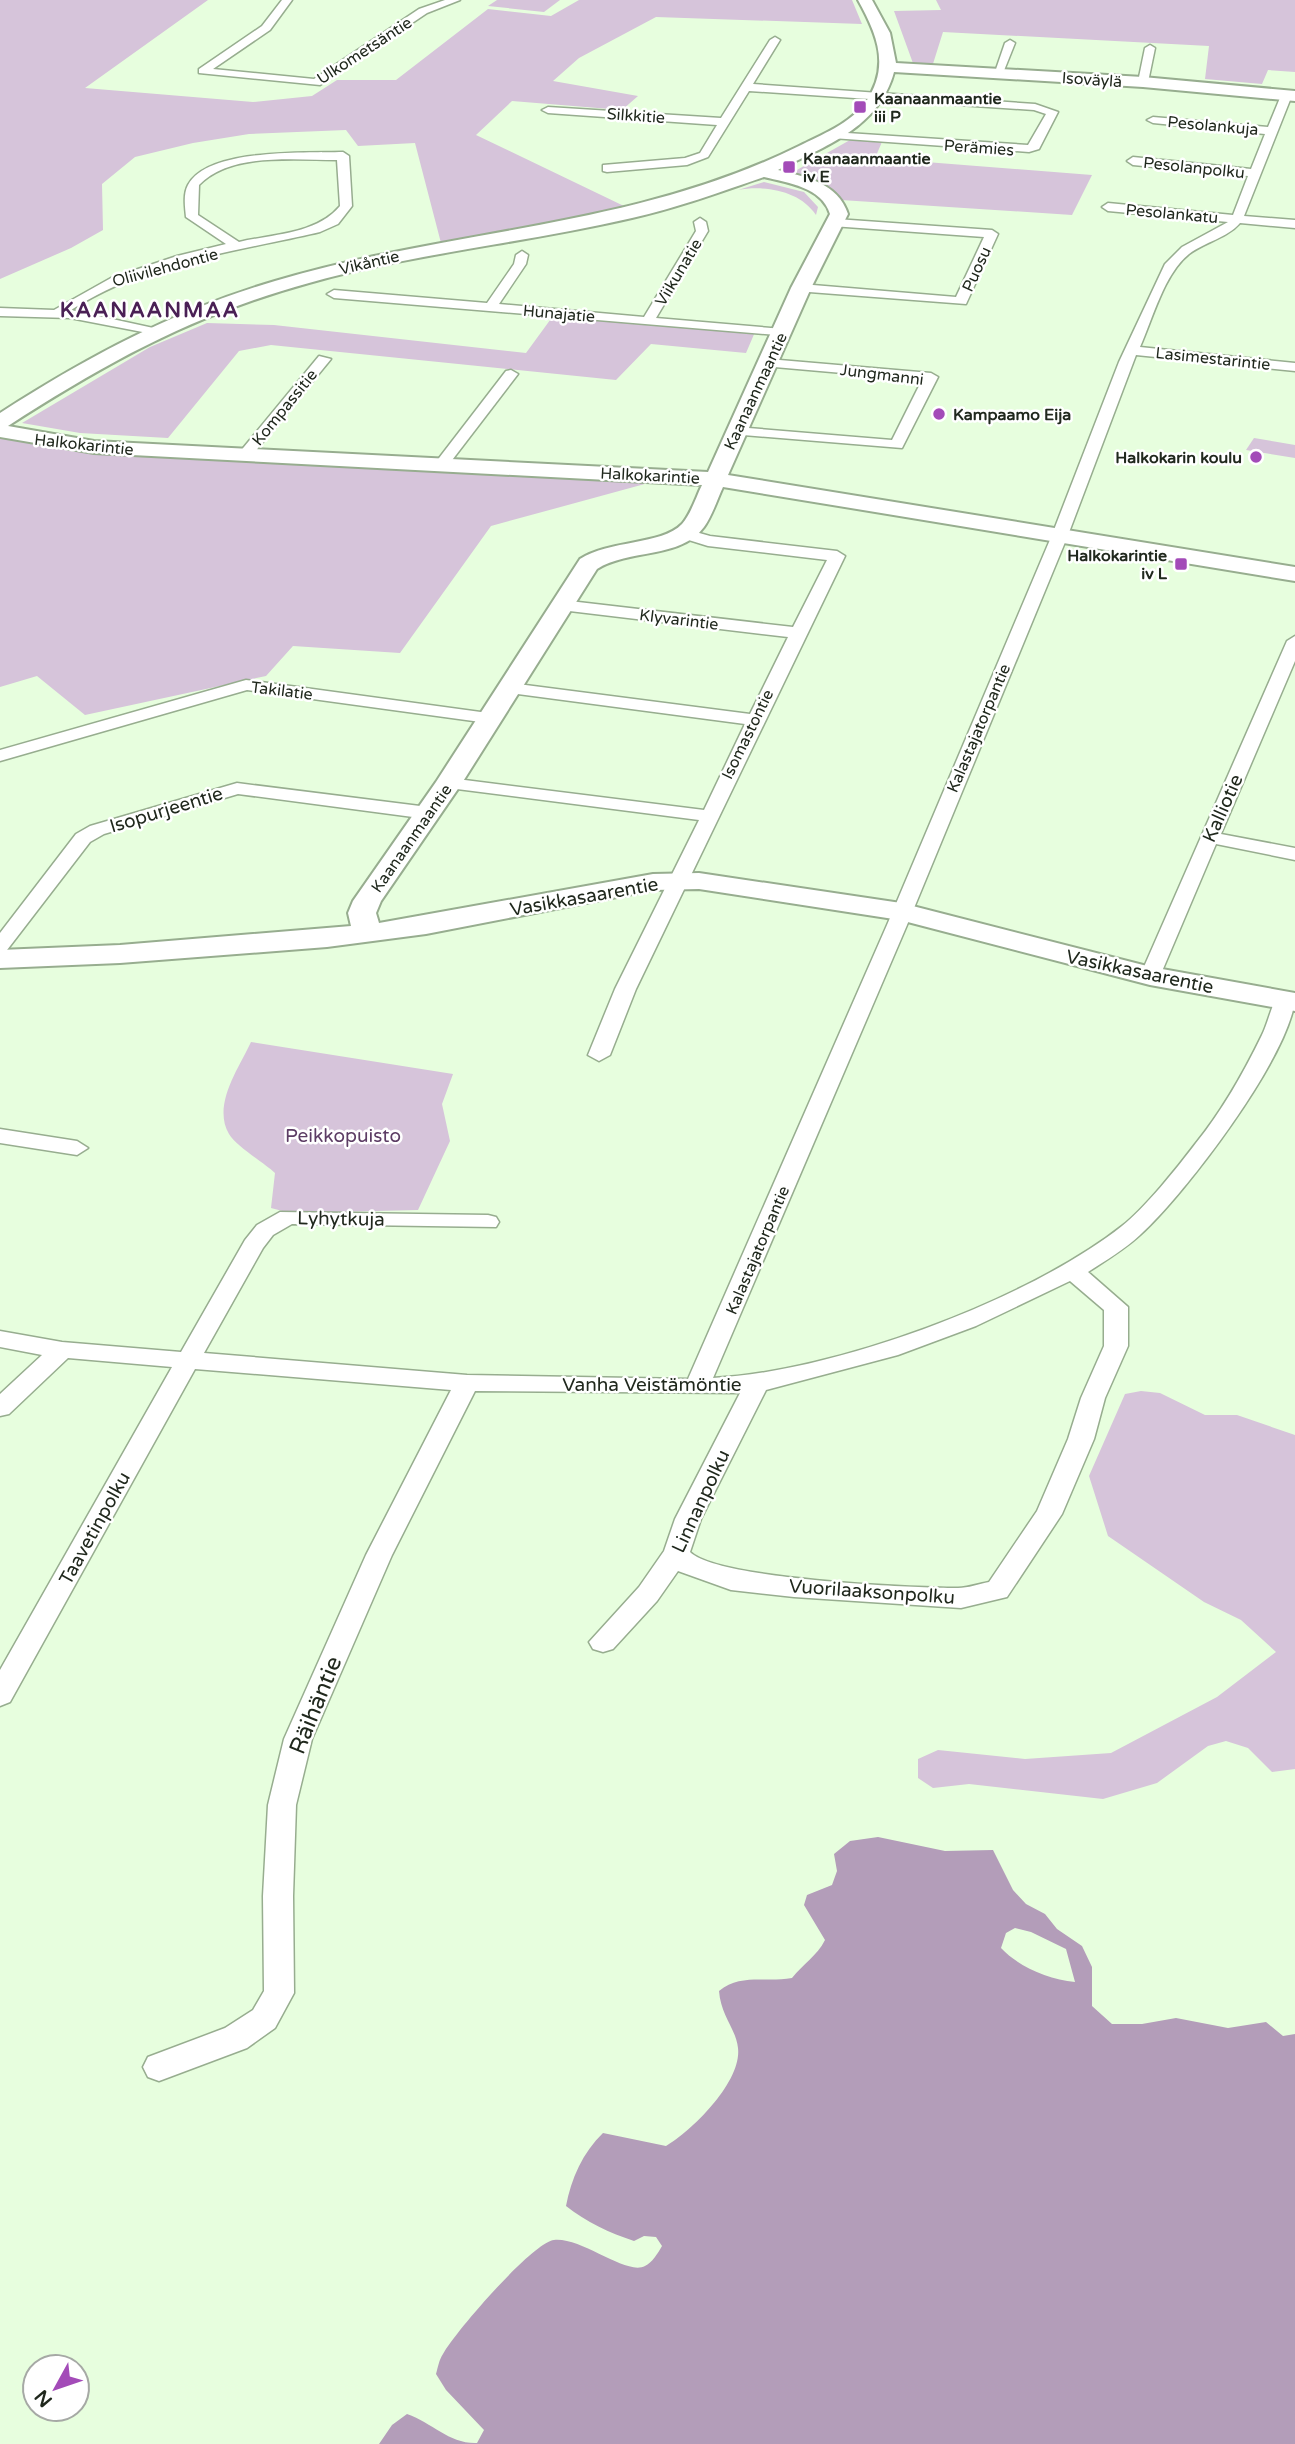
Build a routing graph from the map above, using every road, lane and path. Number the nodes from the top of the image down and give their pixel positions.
1 (287, 0) edge
2 (455, 0) edge
3 (865, 0) edge
4 (420, 1) edge
5 (440, 3) junction
6 (775, 40) dead end
7 (1010, 43) dead end
8 (1150, 48) dead end
9 (888, 67) junction
10 (998, 73) junction
11 (1143, 82) junction
12 (312, 84) joint
13 (745, 87) junction
14 (1290, 95) edge
15 (876, 97) junction
16 (548, 110) dead end
17 (1153, 120) dead end
18 (723, 122) junction
19 (1272, 131) junction
20 (832, 135) junction
21 (1132, 161) dead end
22 (607, 168) dead end
23 (763, 171) junction
24 (1255, 173) junction
25 (1108, 207) dead end
26 (1237, 219) junction
27 (700, 222) dead end
28 (836, 223) junction
29 (1295, 224) edge
30 (239, 247) junction
31 (522, 256) dead end
32 (801, 288) junction
33 (334, 294) dead end
34 (491, 307) junction
35 (0, 312) edge
36 (58, 313) junction
37 (648, 321) junction
38 (153, 332) junction
39 (783, 333) junction
40 (1132, 350) junction
41 (324, 359) dead end
42 (768, 363) junction
43 (1295, 367) edge
44 (510, 374) dead end
45 (0, 422) edge
46 (0, 431) edge
47 (736, 431) junction
48 (244, 456) junction
49 (441, 466) junction
50 (714, 479) junction
51 (685, 534) junction
52 (1060, 535) junction
53 (1295, 574) edge
54 (561, 605) junction
55 (797, 633) junction
56 (1295, 641) edge
57 (510, 688) junction
58 (488, 718) junction
59 (754, 720) junction
60 (0, 756) edge
61 (449, 783) junction
62 (428, 813) junction
63 (708, 816) junction
64 (1209, 837) junction
65 (1295, 854) edge
66 (680, 881) junction
67 (901, 912) junction
68 (368, 933) junction
69 (0, 946) edge
70 (0, 959) edge
71 (1150, 976) junction
72 (1290, 1001) edge
73 (599, 1055) dead end
74 (0, 1136) edge
75 (77, 1148) dead end
76 (488, 1222) dead end
77 (1071, 1270) junction
78 (0, 1339) edge
79 (62, 1350) junction
80 (189, 1360) junction
81 (467, 1383) junction
82 (757, 1384) junction
83 (697, 1387) junction
84 (0, 1408) edge
85 (676, 1554) junction
86 (603, 1642) dead end
87 (0, 1695) edge
88 (159, 2067) dead end

1 - 12 street
2 - 5 street, Ulkometsäntie
3 - 9 street
4 - 5 street
5 - 12 street, Ulkometsäntie
6 - 13 street
7 - 10 street
8 - 11 street
9 - 10 street, Isoväylä
9 - 15 street
10 - 11 street, Isoväylä
11 - 14 street, Isoväylä
13 - 15 street
13 - 18 street
14 - 19 street
15 - 20 street
15 - 20 street, Perämies
16 - 18 street, Silkkitie
17 - 19 street, Pesolankuja
18 - 22 street
19 - 24 street
20 - 23 street
21 - 24 street, Pesolanpolku
23 - 28 street
23 - 38 street, Vikåntie
24 - 26 street
25 - 26 street, Pesolankatu
26 - 29 street, Pesolankatu
26 - 40 street, Kalastajatorpantie
27 - 37 street, Viikunatie
28 - 32 street, Kaanaanmaantie
28 - 32 street, Puosu
30 - 30 street, Oliivilehdontie
30 - 36 street, Oliivilehdontie
31 - 34 street
32 - 39 street, Kaanaanmaantie
33 - 34 street, Hunajatie
34 - 37 street, Hunajatie
35 - 36 street
36 - 38 street
37 - 39 street, Hunajatie
38 - 45 street, Vikåntie
39 - 42 street, Kaanaanmaantie
40 - 43 street, Lasimestarintie
40 - 52 street, Kalastajatorpantie
41 - 48 street, Kompassitie
42 - 47 street, Kaanaanmaantie
42 - 47 street, Jungmanni
44 - 49 street
46 - 48 street, Halkokarintie
47 - 50 street, Kaanaanmaantie
48 - 49 street, Halkokarintie
49 - 50 street, Halkokarintie
50 - 51 street, Kaanaanmaantie
50 - 52 street, Halkokarintie
51 - 54 street, Kaanaanmaantie
51 - 55 street, Isomastontie
52 - 53 street, Halkokarintie
52 - 67 street, Kalastajatorpantie
54 - 55 street, Klyvarintie
54 - 57 street, Kaanaanmaantie
55 - 59 street, Isomastontie
56 - 64 street, Kalliotie
57 - 58 street, Kaanaanmaantie
57 - 59 street
58 - 60 street, Takilatie
58 - 61 street, Kaanaanmaantie
59 - 63 street, Isomastontie
61 - 62 street, Kaanaanmaantie
61 - 63 street
62 - 68 street, Kaanaanmaantie
62 - 69 street, Isopurjeentie
63 - 66 street, Isomastontie
64 - 65 street
64 - 71 street, Kalliotie
66 - 67 street, Vasikkasaarentie
66 - 68 street, Vasikkasaarentie
66 - 73 street, Isomastontie
67 - 71 street, Vasikkasaarentie
67 - 83 street, Kalastajatorpantie
68 - 70 street, Vasikkasaarentie
71 - 72 street, Vasikkasaarentie
72 - 77 street, Vanha Veistämöntie
74 - 75 street
76 - 80 street, Lyhytkuja
77 - 82 street, Vanha Veistämöntie
77 - 85 street, Vuorilaaksonpolku
78 - 79 street, Vanha Veistämöntie
79 - 80 street, Vanha Veistämöntie
79 - 84 street
80 - 81 street, Vanha Veistämöntie
80 - 87 street, Taavetinpolku
81 - 83 street, Vanha Veistämöntie
81 - 88 street, Räihäntie
82 - 83 street, Vanha Veistämöntie
82 - 85 street, Linnanpolku
85 - 86 street, Linnanpolku

